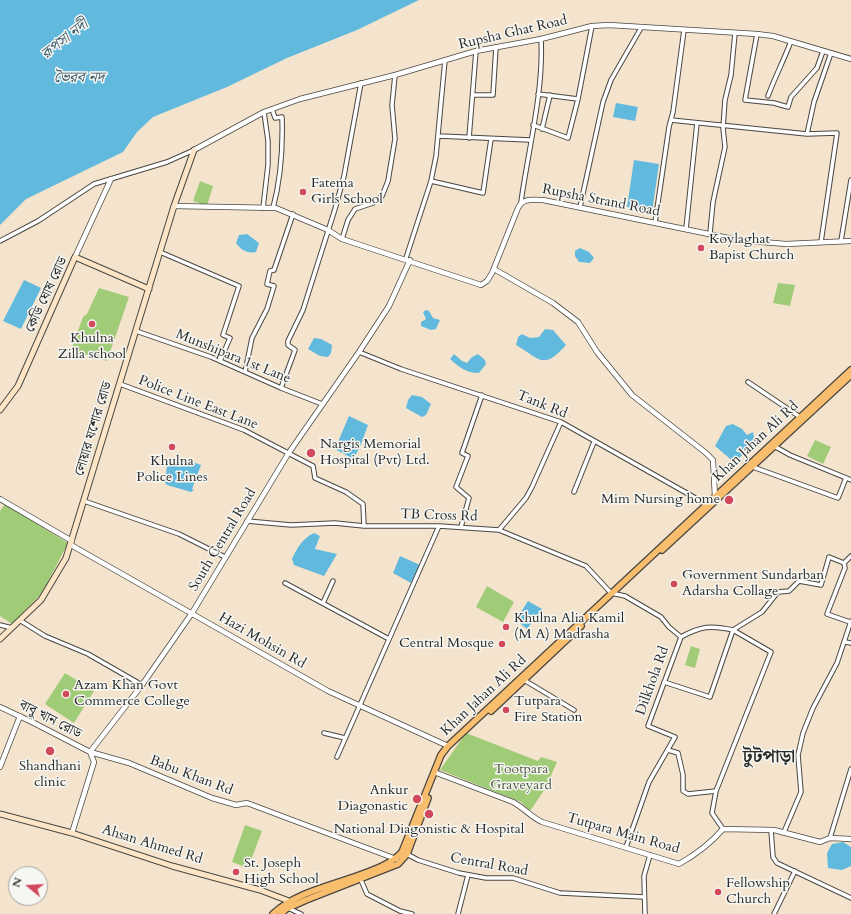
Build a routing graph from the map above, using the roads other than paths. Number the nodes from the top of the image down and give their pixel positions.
1 (592, 26) junction
2 (641, 28) junction
3 (684, 30) junction
4 (735, 33) junction
5 (757, 34) junction
6 (541, 39) junction
7 (791, 42) junction
8 (496, 47) junction
9 (476, 51) junction
10 (822, 51) junction
11 (831, 53) junction
12 (851, 59) edge
13 (445, 60) junction
14 (395, 75) junction
15 (361, 83) junction
16 (538, 94) junction
17 (473, 95) junction
18 (550, 96) junction
19 (768, 96) dead end
20 (578, 99) junction
21 (272, 109) junction
22 (264, 112) junction
23 (671, 120) junction
24 (697, 123) junction
25 (533, 125) junction
26 (723, 125) junction
27 (542, 129) junction
28 (807, 134) junction
29 (439, 136) junction
30 (469, 138) junction
31 (491, 139) junction
32 (530, 140) junction
33 (194, 150) junction
34 (111, 179) junction
35 (851, 180) edge
36 (431, 181) junction
37 (520, 202) junction
38 (174, 206) junction
39 (580, 207) junction
40 (263, 208) junction
41 (273, 208) junction
42 (293, 214) junction
43 (655, 223) junction
44 (686, 229) junction
45 (328, 230) junction
46 (710, 233) junction
47 (342, 239) junction
48 (0, 241) edge
49 (841, 241) junction
50 (851, 241) edge
51 (821, 242) junction
52 (160, 252) junction
53 (75, 257) junction
54 (408, 259) junction
55 (494, 270) junction
56 (149, 289) junction
57 (136, 331) junction
58 (359, 352) junction
59 (220, 361) junction
60 (851, 370) edge
61 (245, 372) junction
62 (851, 376) edge
63 (748, 382) dead end
64 (120, 384) junction
65 (281, 388) junction
66 (482, 395) junction
67 (322, 404) junction
68 (0, 410) edge
69 (800, 418) junction
70 (560, 422) junction
71 (594, 442) junction
72 (773, 446) junction
73 (288, 454) junction
74 (753, 467) junction
75 (849, 478) edge
76 (574, 492) dead end
77 (715, 497) junction
78 (0, 499) edge
79 (84, 501) junction
80 (706, 504) junction
81 (247, 521) junction
82 (364, 526) junction
83 (439, 526) junction
84 (461, 526) junction
85 (499, 530) junction
86 (71, 543) junction
87 (851, 556) edge
88 (226, 557) junction
89 (844, 563) junction
90 (333, 581) dead end
91 (285, 583) dead end
92 (614, 593) junction
93 (323, 603) junction
94 (192, 613) junction
95 (21, 620) junction
96 (851, 621) edge
97 (0, 625) edge
98 (12, 628) junction
99 (733, 630) junction
100 (680, 637) junction
101 (0, 639) edge
102 (389, 639) junction
103 (845, 642) junction
104 (851, 643) edge
105 (524, 680) junction
106 (664, 682) junction
107 (142, 685) junction
108 (358, 706) junction
109 (0, 707) edge
110 (574, 710) dead end
111 (20, 716) junction
112 (324, 733) dead end
113 (345, 738) junction
114 (448, 746) junction
115 (668, 750) junction
116 (90, 752) junction
117 (337, 757) dead end
118 (0, 767) edge
119 (851, 769) edge
120 (436, 772) junction
121 (716, 791) junction
122 (0, 814) edge
123 (723, 829) junction
124 (771, 830) junction
125 (784, 832) junction
126 (72, 833) junction
127 (830, 838) junction
128 (851, 839) edge
129 (626, 847) junction
130 (404, 853) junction
131 (650, 855) junction
132 (396, 859) junction
133 (794, 871) junction
134 (468, 875) junction
135 (361, 880) junction
136 (644, 897) junction
137 (851, 898) edge
138 (290, 905) junction
139 (273, 914) edge
140 (281, 914) edge
141 (301, 914) edge
142 (412, 914) edge
143 (458, 914) edge
144 (645, 914) edge
145 (774, 914) edge

1 - 2 street, Rupsha Ghat Road
1 - 6 street, Rupsha Ghat Road
1 - 20 street
2 - 3 street, Rupsha Ghat Road
2 - 39 street
3 - 4 street, Rupsha Ghat Road
3 - 23 street
4 - 5 street, Rupsha Ghat Road
4 - 26 street
5 - 7 street, Rupsha Ghat Road
5 - 10 street
6 - 8 street, Rupsha Ghat Road
6 - 16 street
7 - 10 street, Rupsha Ghat Road
7 - 19 street
8 - 9 street, Rupsha Ghat Road
8 - 17 street
9 - 13 street, Rupsha Ghat Road
9 - 17 street
10 - 11 street, Rupsha Ghat Road
11 - 12 street, Rupsha Ghat Road
11 - 28 street
13 - 14 street, Rupsha Ghat Road
13 - 29 street
14 - 15 street, Rupsha Ghat Road
14 - 47 street
15 - 21 street, Rupsha Ghat Road
15 - 45 street
16 - 18 street
16 - 25 street
17 - 30 street
18 - 20 street
18 - 27 street
20 - 27 street
21 - 22 street, Rupsha Ghat Road
21 - 41 street
22 - 33 street, Rupsha Ghat Road
22 - 40 street
23 - 24 street
23 - 43 street
24 - 26 street
24 - 44 street
25 - 27 street
25 - 32 street
26 - 28 street
26 - 46 street
28 - 51 street
29 - 30 street
29 - 36 street
30 - 31 street
31 - 32 street
31 - 36 street
32 - 37 street
33 - 34 street
33 - 38 main road, লোয়ার যশোর রোড
34 - 48 street
34 - 53 street
35 - 49 street
36 - 54 street
37 - 39 street, Rupsha Strand Road
37 - 55 street, Rupsha Strand Road
38 - 40 street, Rupsha Strand Road
38 - 52 main road, লোয়ার যশোর রোড
39 - 43 street, Rupsha Strand Road
40 - 41 street, Rupsha Strand Road
41 - 42 street, Rupsha Strand Road
42 - 45 street, Rupsha Strand Road
42 - 61 street
43 - 44 street, Rupsha Strand Road
44 - 46 street, Rupsha Strand Road
45 - 47 street, Rupsha Strand Road
45 - 65 street
46 - 51 street, Rupsha Strand Road
47 - 54 street, Rupsha Strand Road
49 - 50 street, Rupsha Strand Road
49 - 51 street, Rupsha Strand Road
52 - 56 main road, লোয়ার যশোর রোড
52 - 59 street
53 - 56 main road, কেডি ঘোষ রোড
53 - 68 main road, কেডি ঘোষ রোড
54 - 55 street, Rupsha Strand Road
54 - 58 street, South Central Road
55 - 77 street
56 - 57 main road, লোয়ার যশোর রোড
57 - 59 street, Munshipara 1st Lane
57 - 64 main road, লোয়ার যশোর রোড
58 - 66 street, Tank Rd
58 - 67 street, South Central Road
59 - 61 street, Munshipara 1st Lane
60 - 69 highway, Khan Jahan Ali Rd
61 - 65 street, Munshipara 1st Lane
62 - 72 highway, Khan Jahan Ali Rd
63 - 69 street
64 - 73 street, Police Line East Lane
64 - 79 main road, লোয়ার যশোর রোড
65 - 67 street, Munshipara 1st Lane
66 - 70 street, Tank Rd
66 - 84 street
67 - 73 street, South Central Road
69 - 72 highway, Khan Jahan Ali Rd
70 - 71 street, Tank Rd
70 - 85 street
71 - 76 street
71 - 80 street, Tank Rd
72 - 74 highway, Khan Jahan Ali Rd
72 - 75 street
72 - 77 highway, Khan Jahan Ali Rd
73 - 81 street, South Central Road
73 - 82 street, Police Line East Lane
74 - 75 street
74 - 92 highway, Khan Jahan Ali Rd
77 - 80 highway, Khan Jahan Ali Rd
78 - 86 street, Hazi Mohsin Rd
79 - 86 main road, লোয়ার যশোর রোড
79 - 88 street
80 - 92 highway, Khan Jahan Ali Rd
81 - 82 street, TB Cross Rd
81 - 88 street, South Central Road
82 - 83 street, TB Cross Rd
83 - 84 street, TB Cross Rd
83 - 102 street
84 - 85 street, TB Cross Rd
85 - 92 street, TB Cross Rd
86 - 94 street, Hazi Mohsin Rd
86 - 95 main road, লোয়ার যশোর রোড
87 - 89 street
88 - 94 street, South Central Road
89 - 96 street
89 - 99 street
90 - 93 street
91 - 93 street
92 - 100 street
92 - 105 highway, Khan Jahan Ali Rd
92 - 114 highway, Khan Jahan Ali Rd
93 - 102 street
94 - 107 street, South Central Road
94 - 108 street, Hazi Mohsin Rd
95 - 98 main road, লোয়ার যশোর রোড
95 - 107 street
96 - 103 street
97 - 98 street
98 - 101 main road, লোয়ার যশোর রোড
99 - 100 street
99 - 106 street
99 - 121 street
100 - 106 street, Dilkhola Rd
102 - 108 street
103 - 104 street
103 - 125 street
105 - 110 street
105 - 120 highway, Khan Jahan Ali Rd
106 - 115 street, Dilkhola Rd
107 - 116 street, South Central Road
108 - 113 street
108 - 114 street, Hazi Mohsin Rd
109 - 111 street, বাবু খান রোড
111 - 116 street, বাবু খান রোড
111 - 118 street
112 - 113 street
113 - 117 street
114 - 120 highway, Khan Jahan Ali Rd
115 - 121 street
115 - 129 street, Dilkhola Rd
116 - 126 street
116 - 132 street, Babu Khan Rd
119 - 127 street
120 - 129 street, Tutpara Main Road
120 - 130 highway, Khan Jahan Ali Rd
121 - 123 street
122 - 126 main road, Ahsan Ahmed Rd
123 - 124 street
123 - 131 street, Tutpara Main Road
124 - 125 street
124 - 133 street
125 - 127 street
126 - 138 main road, Ahsan Ahmed Rd
127 - 128 street
129 - 131 street, Tutpara Main Road
130 - 132 highway, Khan Jahan Ali Rd
130 - 134 street, Central Road
130 - 135 highway, Khan Jahan Ali Rd
131 - 136 street
132 - 138 highway, Khan Jahan Ali Rd
133 - 137 street
133 - 145 street
134 - 136 street, Central Road
134 - 143 street
135 - 138 highway, Khan Jahan Ali Rd
135 - 142 street
136 - 144 street
138 - 139 highway, Khan Jahan Ali Rd
138 - 140 highway, Khan Jahan Ali Rd
138 - 141 street

